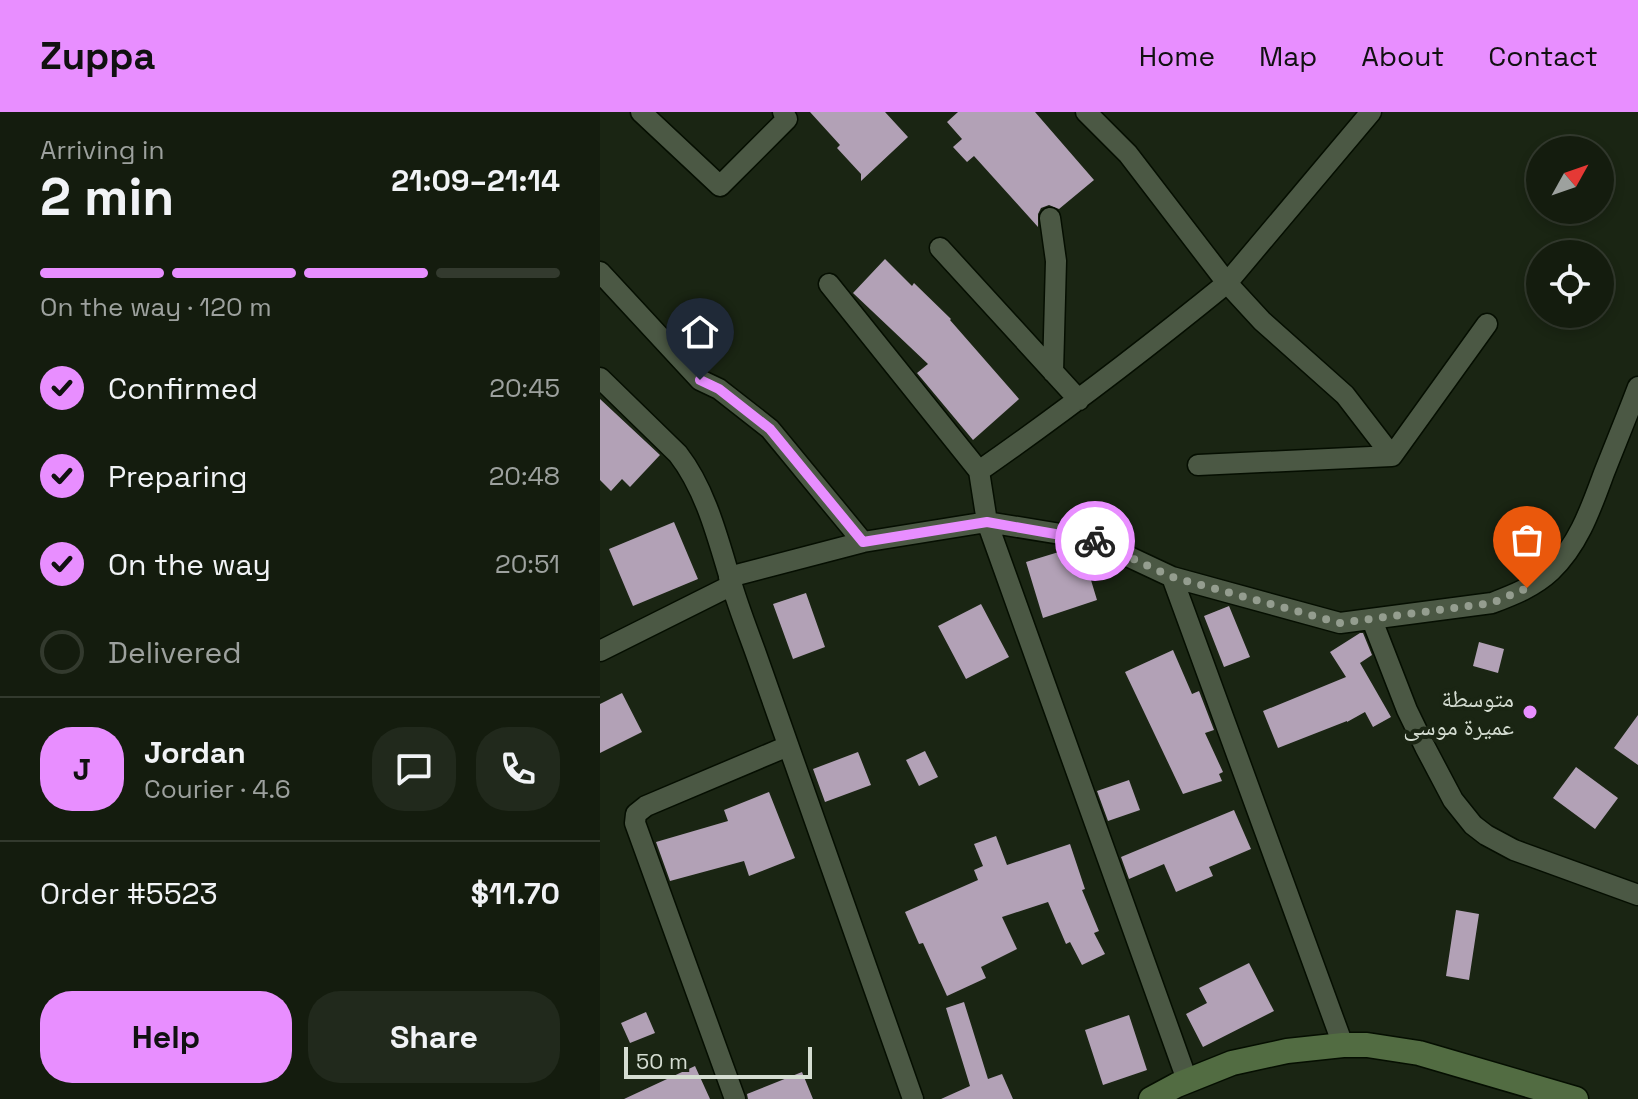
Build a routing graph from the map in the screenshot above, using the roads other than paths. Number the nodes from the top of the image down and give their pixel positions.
1 (641, 112) edge
2 (783, 112) edge
3 (1086, 112) edge
4 (1371, 112) edge
5 (1050, 218) dead end
6 (940, 248) dead end
7 (600, 272) edge
8 (1227, 283) junction
9 (829, 284) dead end
10 (1487, 324) dead end
11 (1053, 372) junction
12 (600, 378) edge
13 (1638, 387) edge
14 (1079, 400) junction
15 (1392, 456) junction
16 (1198, 465) dead end
17 (979, 471) junction
18 (987, 522) junction
19 (863, 542) junction
20 (1172, 577) junction
21 (730, 581) junction
22 (1372, 620) junction
23 (600, 651) edge
24 (788, 746) junction
25 (1638, 895) edge
26 (1343, 1045) junction
27 (1187, 1080) junction
28 (735, 1099) edge
29 (913, 1099) edge
30 (1151, 1099) edge
31 (1576, 1099) edge

1 - 2 street
3 - 8 street
4 - 8 street
5 - 11 street
6 - 11 street
7 - 19 street
8 - 14 street
8 - 15 street
9 - 17 street
10 - 15 street
11 - 14 street
12 - 21 street
13 - 22 street
14 - 17 street
15 - 16 street
17 - 18 street
18 - 19 street
18 - 20 street
18 - 27 street
19 - 21 street
20 - 22 street
20 - 26 street
21 - 23 street
21 - 24 street
22 - 25 street
24 - 28 street
24 - 29 street
26 - 27 main road
26 - 31 main road
27 - 30 main road

